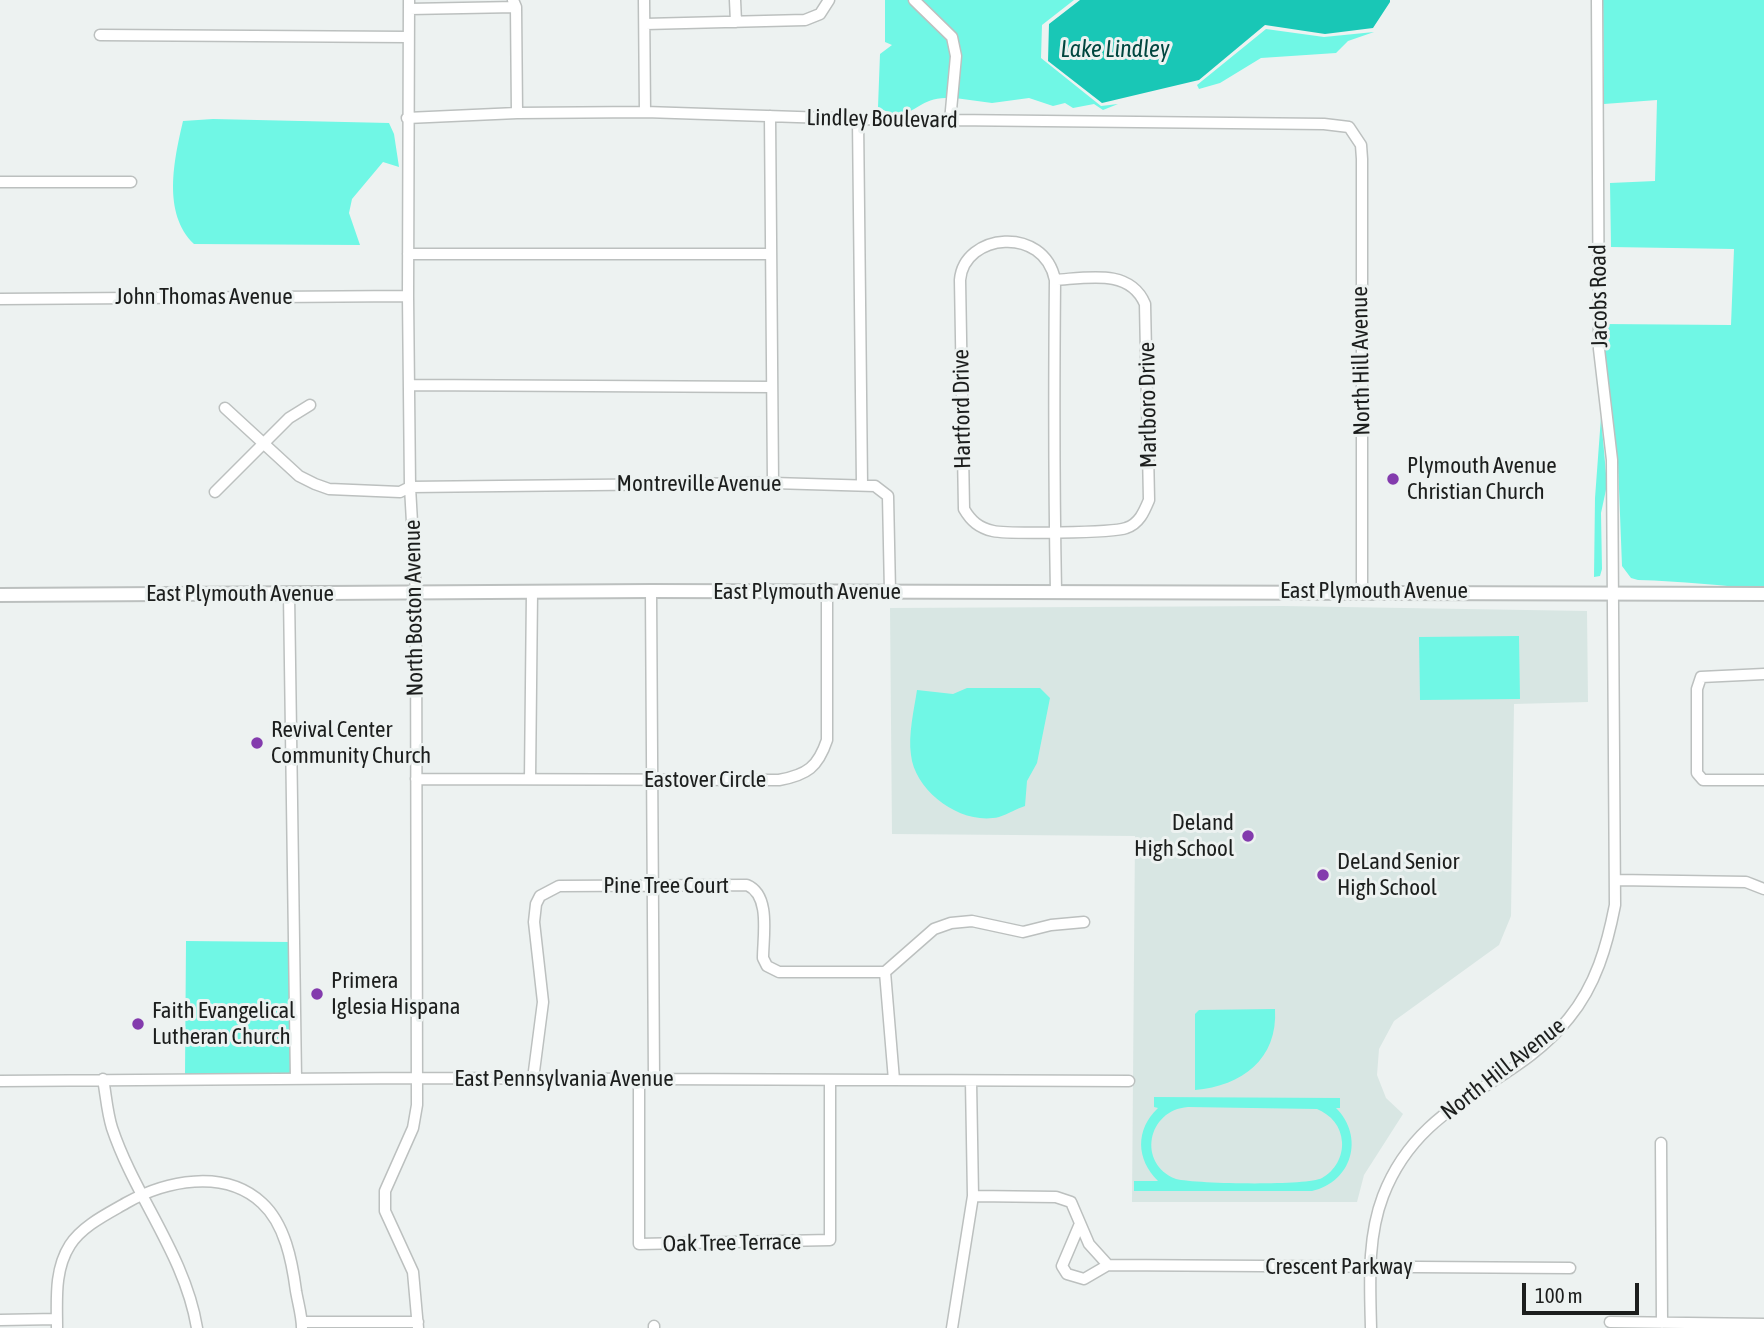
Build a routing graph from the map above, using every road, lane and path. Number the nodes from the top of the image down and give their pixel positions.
1 (644, 0) edge
2 (735, 0) edge
3 (829, 0) edge
4 (914, 0) edge
5 (1597, 0) edge
6 (518, 3) edge
7 (409, 4) edge
8 (736, 22) junction
9 (645, 24) junction
10 (100, 35) dead end
11 (407, 37) junction
12 (645, 112) junction
13 (517, 113) junction
14 (770, 116) junction
15 (407, 118) junction
16 (858, 119) junction
17 (950, 121) junction
18 (1354, 133) joint
19 (0, 182) edge
20 (131, 182) dead end
21 (408, 254) junction
22 (771, 254) junction
23 (1055, 280) junction
24 (408, 296) junction
25 (0, 299) edge
26 (409, 385) junction
27 (772, 387) junction
28 (310, 405) dead end
29 (225, 408) dead end
30 (264, 443) junction
31 (773, 484) junction
32 (862, 485) junction
33 (410, 487) junction
34 (215, 492) dead end
35 (1055, 531) junction
36 (1613, 591) junction
37 (651, 592) junction
38 (890, 592) junction
39 (1056, 592) junction
40 (1362, 592) junction
41 (416, 593) junction
42 (532, 593) junction
43 (1764, 593) edge
44 (289, 594) junction
45 (827, 594) junction
46 (0, 595) edge
47 (1764, 674) edge
48 (416, 779) junction
49 (530, 779) junction
50 (651, 779) junction
51 (1764, 780) edge
52 (1617, 880) junction
53 (652, 887) junction
54 (1764, 889) edge
55 (1084, 922) dead end
56 (885, 972) junction
57 (416, 1078) junction
58 (103, 1079) junction
59 (296, 1079) junction
60 (533, 1079) junction
61 (639, 1079) junction
62 (654, 1079) junction
63 (830, 1080) junction
64 (894, 1080) junction
65 (971, 1080) junction
66 (0, 1081) edge
67 (1129, 1082) dead end
68 (1661, 1143) dead end
69 (142, 1194) junction
70 (973, 1196) junction
71 (1079, 1226) junction
72 (1108, 1265) junction
73 (1370, 1268) junction
74 (1570, 1268) dead end
75 (0, 1320) edge
76 (1611, 1322) dead end
77 (1662, 1323) junction
78 (57, 1324) edge
79 (1764, 1324) edge
80 (302, 1325) edge
81 (418, 1325) edge
82 (197, 1328) edge
83 (952, 1328) edge
84 (1371, 1328) edge

1 - 9 street
2 - 8 street
3 - 8 street
4 - 17 street
5 - 36 street, Jacobs Road
6 - 7 street
6 - 13 street
7 - 11 street, North Boston Avenue
8 - 9 street
9 - 12 street
10 - 11 street
11 - 15 street, North Boston Avenue
12 - 13 street, Lindley Boulevard
12 - 14 street, Lindley Boulevard
13 - 15 street, Lindley Boulevard
14 - 16 street, Lindley Boulevard
14 - 22 street
15 - 21 street, North Boston Avenue
16 - 17 street, Lindley Boulevard
16 - 32 street
17 - 18 street, Lindley Boulevard
18 - 40 street, North Hill Avenue
19 - 20 street
21 - 22 street
21 - 24 street, North Boston Avenue
22 - 27 street
23 - 35 street
23 - 35 street, Marlboro Drive
23 - 35 street, Hartford Drive
24 - 25 street, John Thomas Avenue
24 - 26 street, North Boston Avenue
26 - 27 street
26 - 33 street, North Boston Avenue
27 - 31 street
28 - 30 street
29 - 30 street, Montreville Avenue
30 - 33 street, Montreville Avenue
30 - 34 street
31 - 32 street, Montreville Avenue
31 - 33 street, Montreville Avenue
32 - 38 street
33 - 41 street, North Boston Avenue
35 - 39 street
36 - 40 main road, East Plymouth Avenue
36 - 43 main road, East Plymouth Avenue
36 - 52 street, North Hill Avenue
37 - 42 main road, East Plymouth Avenue
37 - 45 main road, East Plymouth Avenue
37 - 50 street
38 - 39 main road, East Plymouth Avenue
38 - 45 main road, East Plymouth Avenue
39 - 40 main road, East Plymouth Avenue
41 - 42 main road, East Plymouth Avenue
41 - 44 main road, East Plymouth Avenue
41 - 48 street, North Boston Avenue
42 - 49 street
44 - 46 main road, East Plymouth Avenue
44 - 59 street
45 - 50 street, Eastover Circle
47 - 51 street
48 - 49 street, Eastover Circle
48 - 57 street, North Boston Avenue
49 - 50 street, Eastover Circle
50 - 53 street
52 - 54 street
52 - 73 street, North Hill Avenue
53 - 56 street, Pine Tree Court
53 - 60 street, Pine Tree Court
53 - 62 street
55 - 56 street
56 - 64 street
57 - 59 street, East Pennsylvania Avenue
57 - 60 street, East Pennsylvania Avenue
57 - 81 street, North Boston Avenue
58 - 59 street, East Pennsylvania Avenue
58 - 66 street, East Pennsylvania Avenue
58 - 69 street
60 - 61 street, East Pennsylvania Avenue
61 - 62 street, East Pennsylvania Avenue
61 - 63 street, Oak Tree Terrace
62 - 63 street, East Pennsylvania Avenue
63 - 64 street, East Pennsylvania Avenue
64 - 65 street, East Pennsylvania Avenue
65 - 67 street, East Pennsylvania Avenue
65 - 70 street
68 - 77 street
69 - 78 street
69 - 80 street
69 - 82 street
70 - 71 street
70 - 83 street
71 - 72 street
71 - 72 street, Crescent Parkway
72 - 73 street, Crescent Parkway
73 - 74 street, Crescent Parkway
73 - 84 street, North Hill Avenue
75 - 78 street
76 - 77 street
77 - 79 street
80 - 81 street

